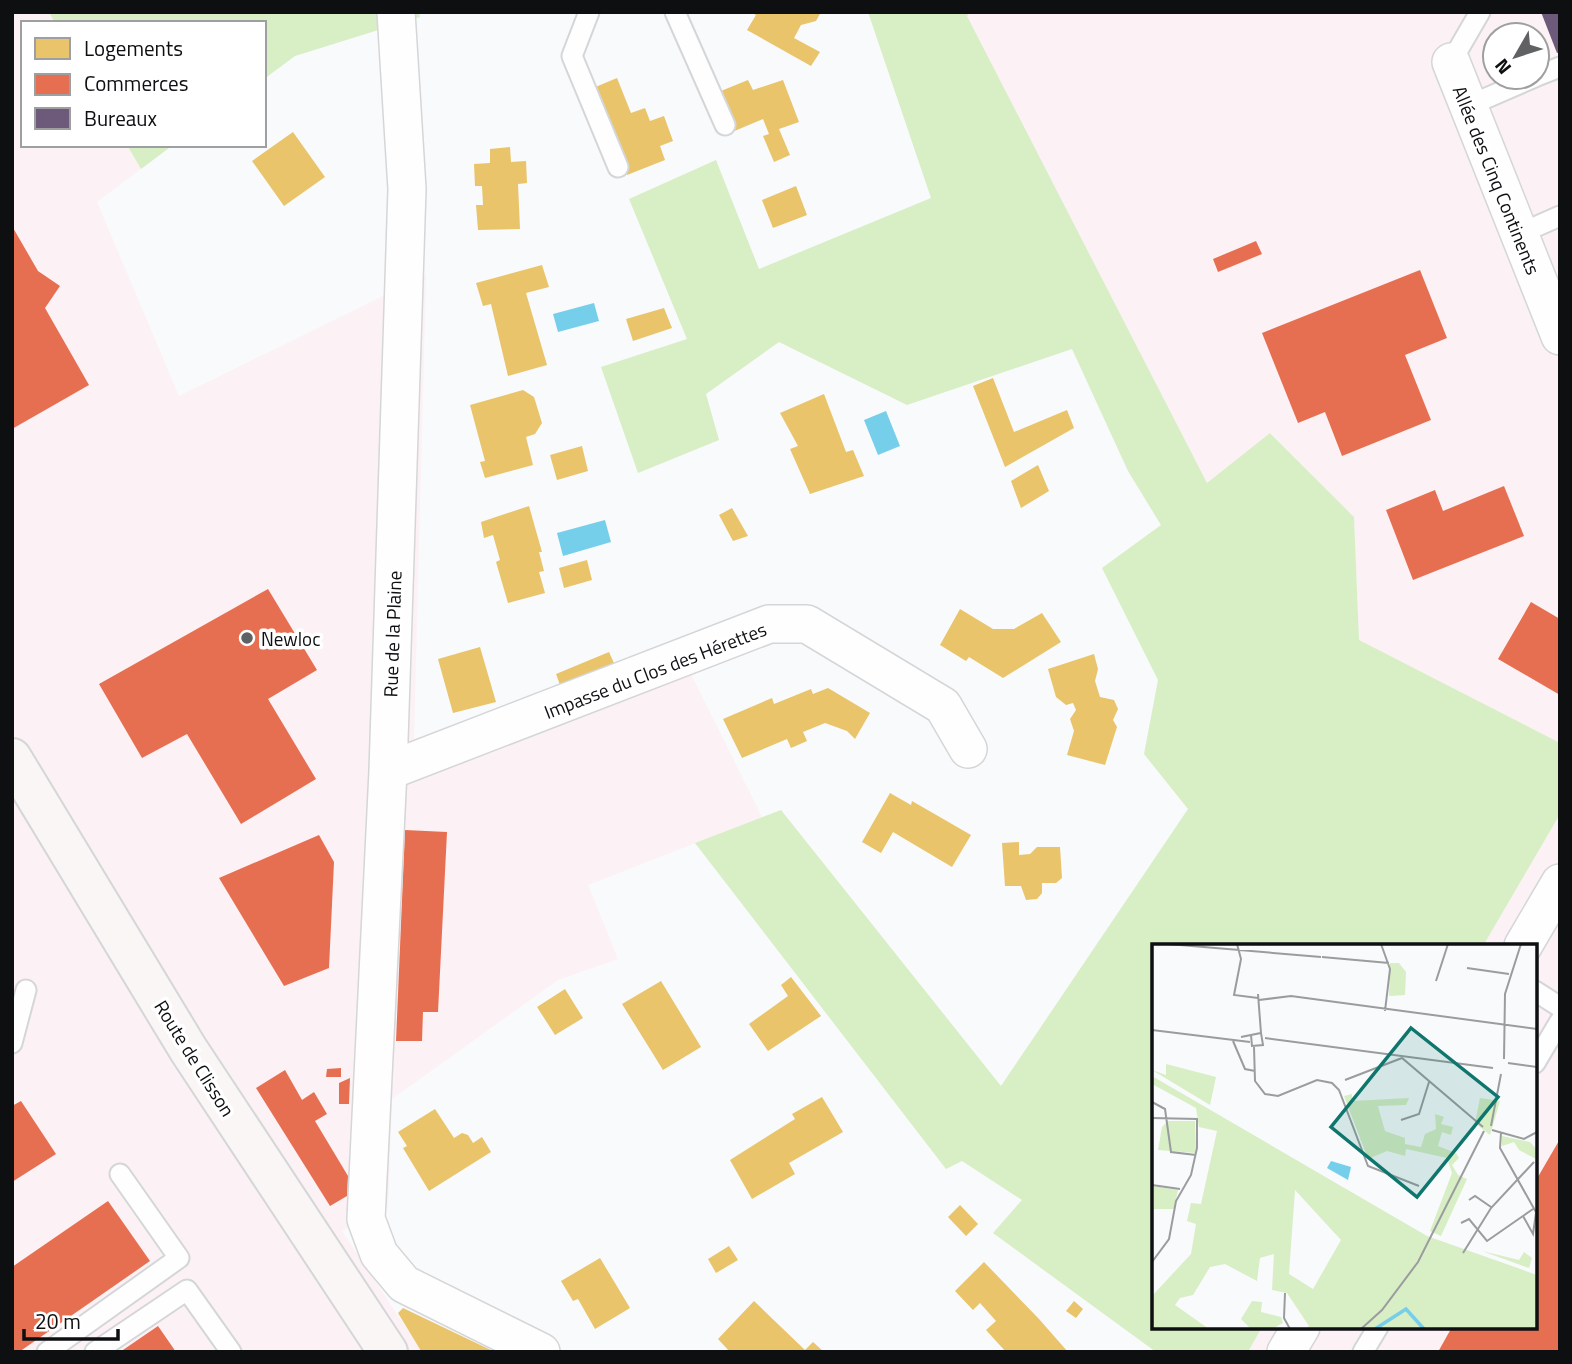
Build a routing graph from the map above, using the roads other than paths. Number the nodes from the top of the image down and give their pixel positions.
1 (396, 12) edge
2 (589, 12) edge
3 (675, 12) edge
4 (1480, 12) edge
5 (1451, 62) joint
6 (1503, 91) edge
7 (1468, 106) junction
8 (725, 125) dead end
9 (618, 167) dead end
10 (1560, 216) edge
11 (1519, 234) junction
12 (1560, 336) edge
13 (968, 749) dead end
14 (12, 758) edge
15 (387, 771) junction
16 (1560, 883) edge
17 (1524, 944) edge
18 (26, 990) dead end
19 (1537, 992) edge
20 (1560, 1007) edge
21 (1560, 1021) edge
22 (12, 1044) edge
23 (1537, 1060) edge
24 (120, 1174) dead end
25 (1300, 1329) edge
26 (1377, 1329) edge
27 (47, 1352) edge
28 (94, 1352) edge
29 (231, 1352) edge
30 (388, 1352) edge
31 (541, 1352) edge
32 (1286, 1352) edge
33 (1363, 1352) edge

1 - 15 street, Rue de la Plaine
2 - 9 lane
3 - 8 lane
4 - 5 lane
5 - 7 street, Allée des Cinq Continents
6 - 7 lane
7 - 11 street, Allée des Cinq Continents
10 - 11 lane
11 - 12 street, Allée des Cinq Continents
13 - 15 street, Impasse du Clos des Hérettes
14 - 30 main road, Route de Clisson
15 - 31 street, Rue de la Plaine
16 - 17 street
18 - 22 lane
19 - 20 lane
21 - 23 lane
24 - 27 lane
25 - 32 street
26 - 33 lane
28 - 29 lane

